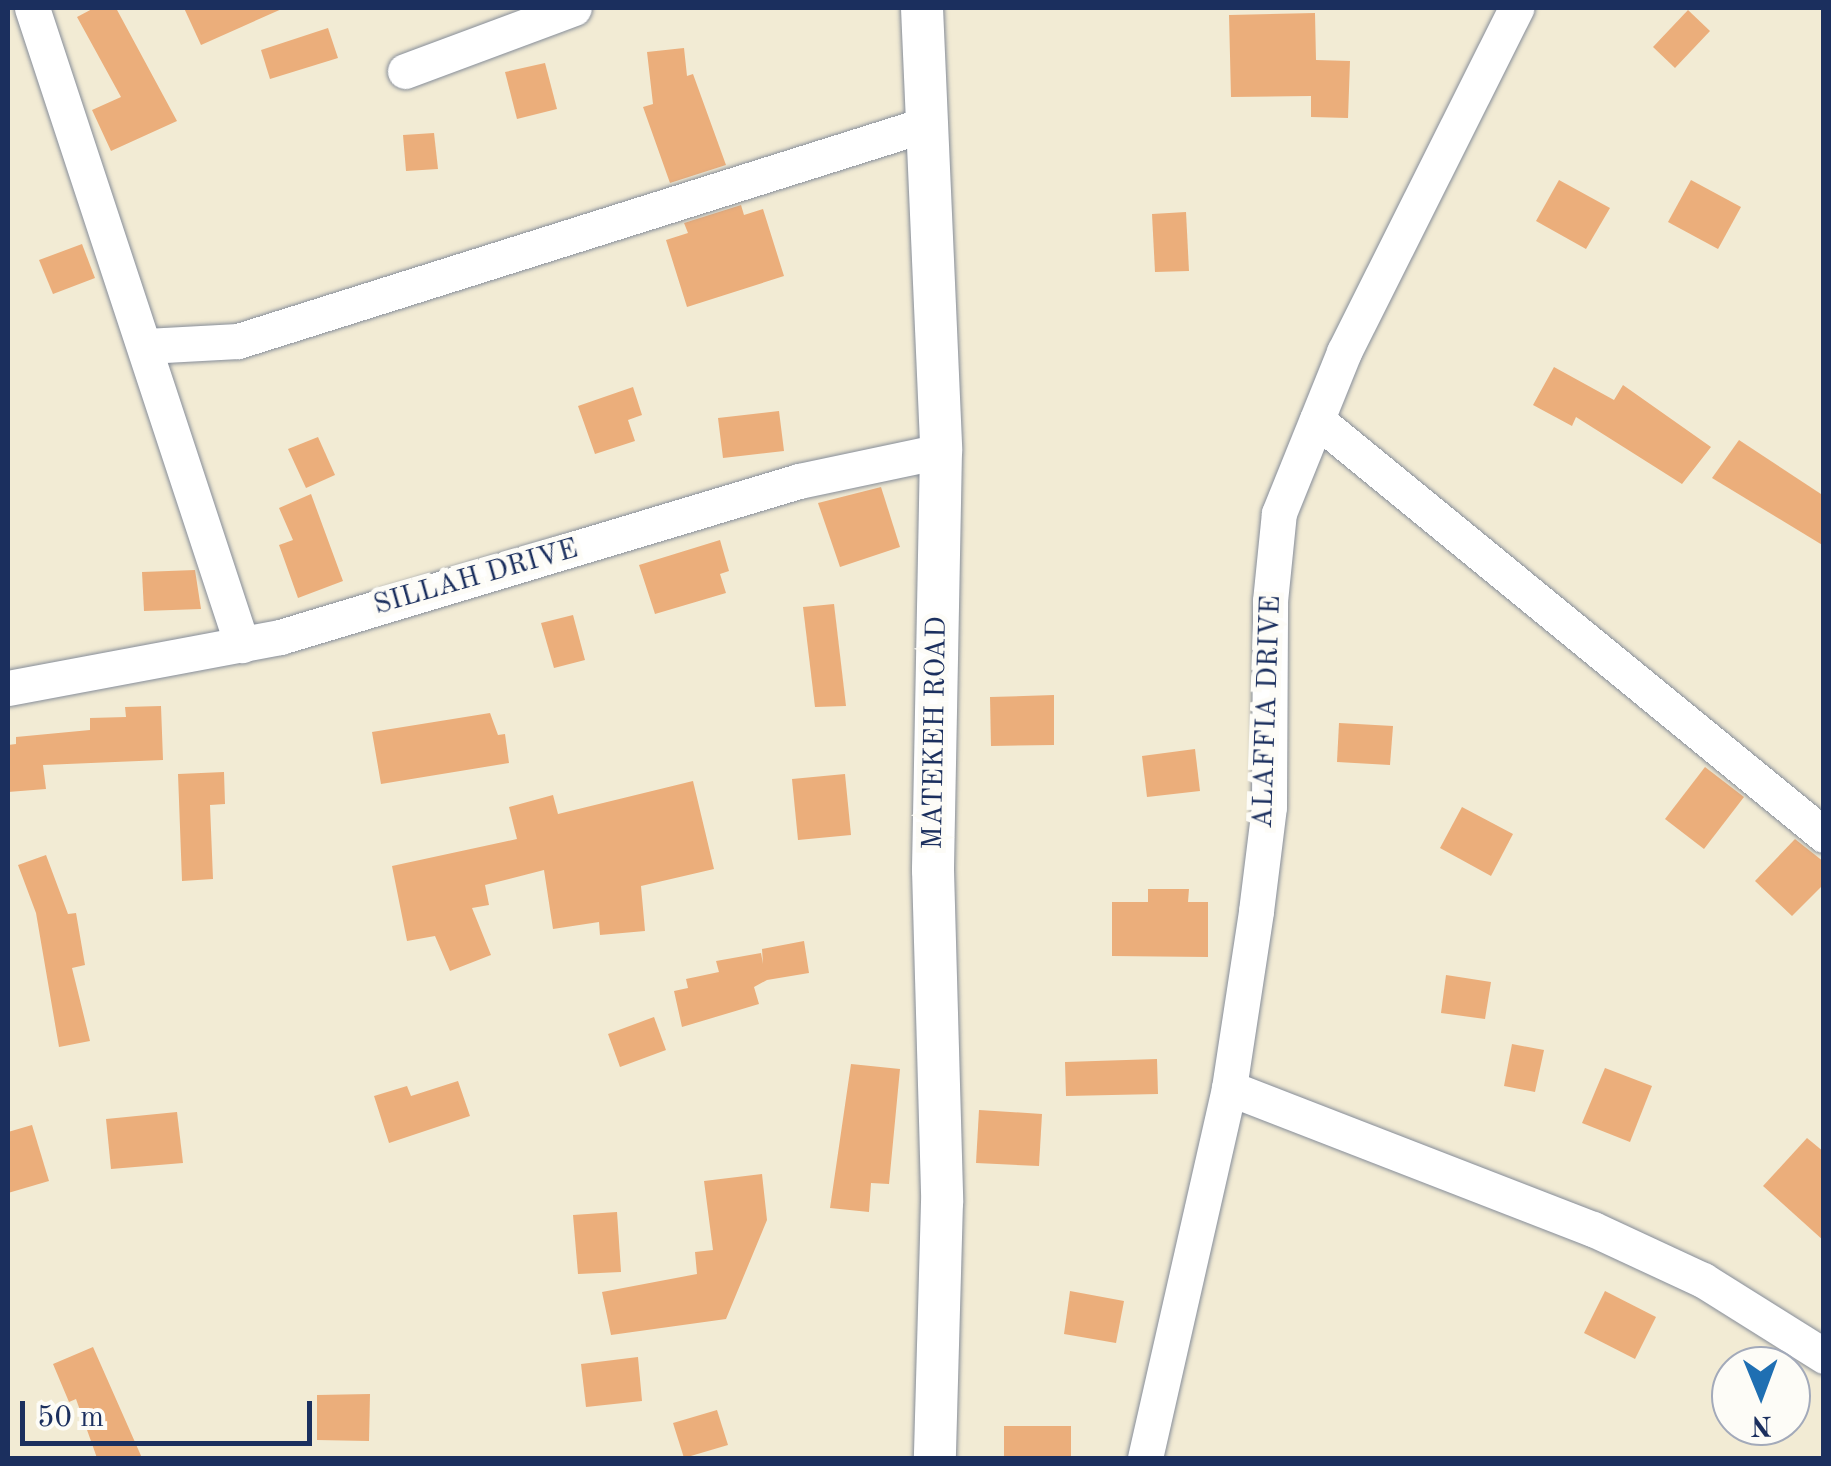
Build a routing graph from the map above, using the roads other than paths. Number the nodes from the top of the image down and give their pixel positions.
1 (32, 8) edge
2 (574, 8) edge
3 (922, 8) edge
4 (1516, 8) edge
5 (405, 71) dead end
6 (927, 124) junction
7 (146, 346) junction
8 (1316, 420) junction
9 (941, 451) junction
10 (242, 645) junction
11 (8, 688) edge
12 (1824, 835) edge
13 (1229, 1088) junction
14 (1824, 1356) edge
15 (935, 1458) edge
16 (1145, 1458) edge

1 - 7 street
2 - 5 street
3 - 6 street, MATEKEH ROAD
4 - 8 street, ALAFFIA DRIVE
6 - 7 street
6 - 9 street, MATEKEH ROAD
7 - 10 street
8 - 12 street
8 - 13 street, ALAFFIA DRIVE
9 - 10 street, SILLAH DRIVE
9 - 15 street, MATEKEH ROAD
10 - 11 street, SILLAH DRIVE
13 - 14 street
13 - 16 street, ALAFFIA DRIVE

